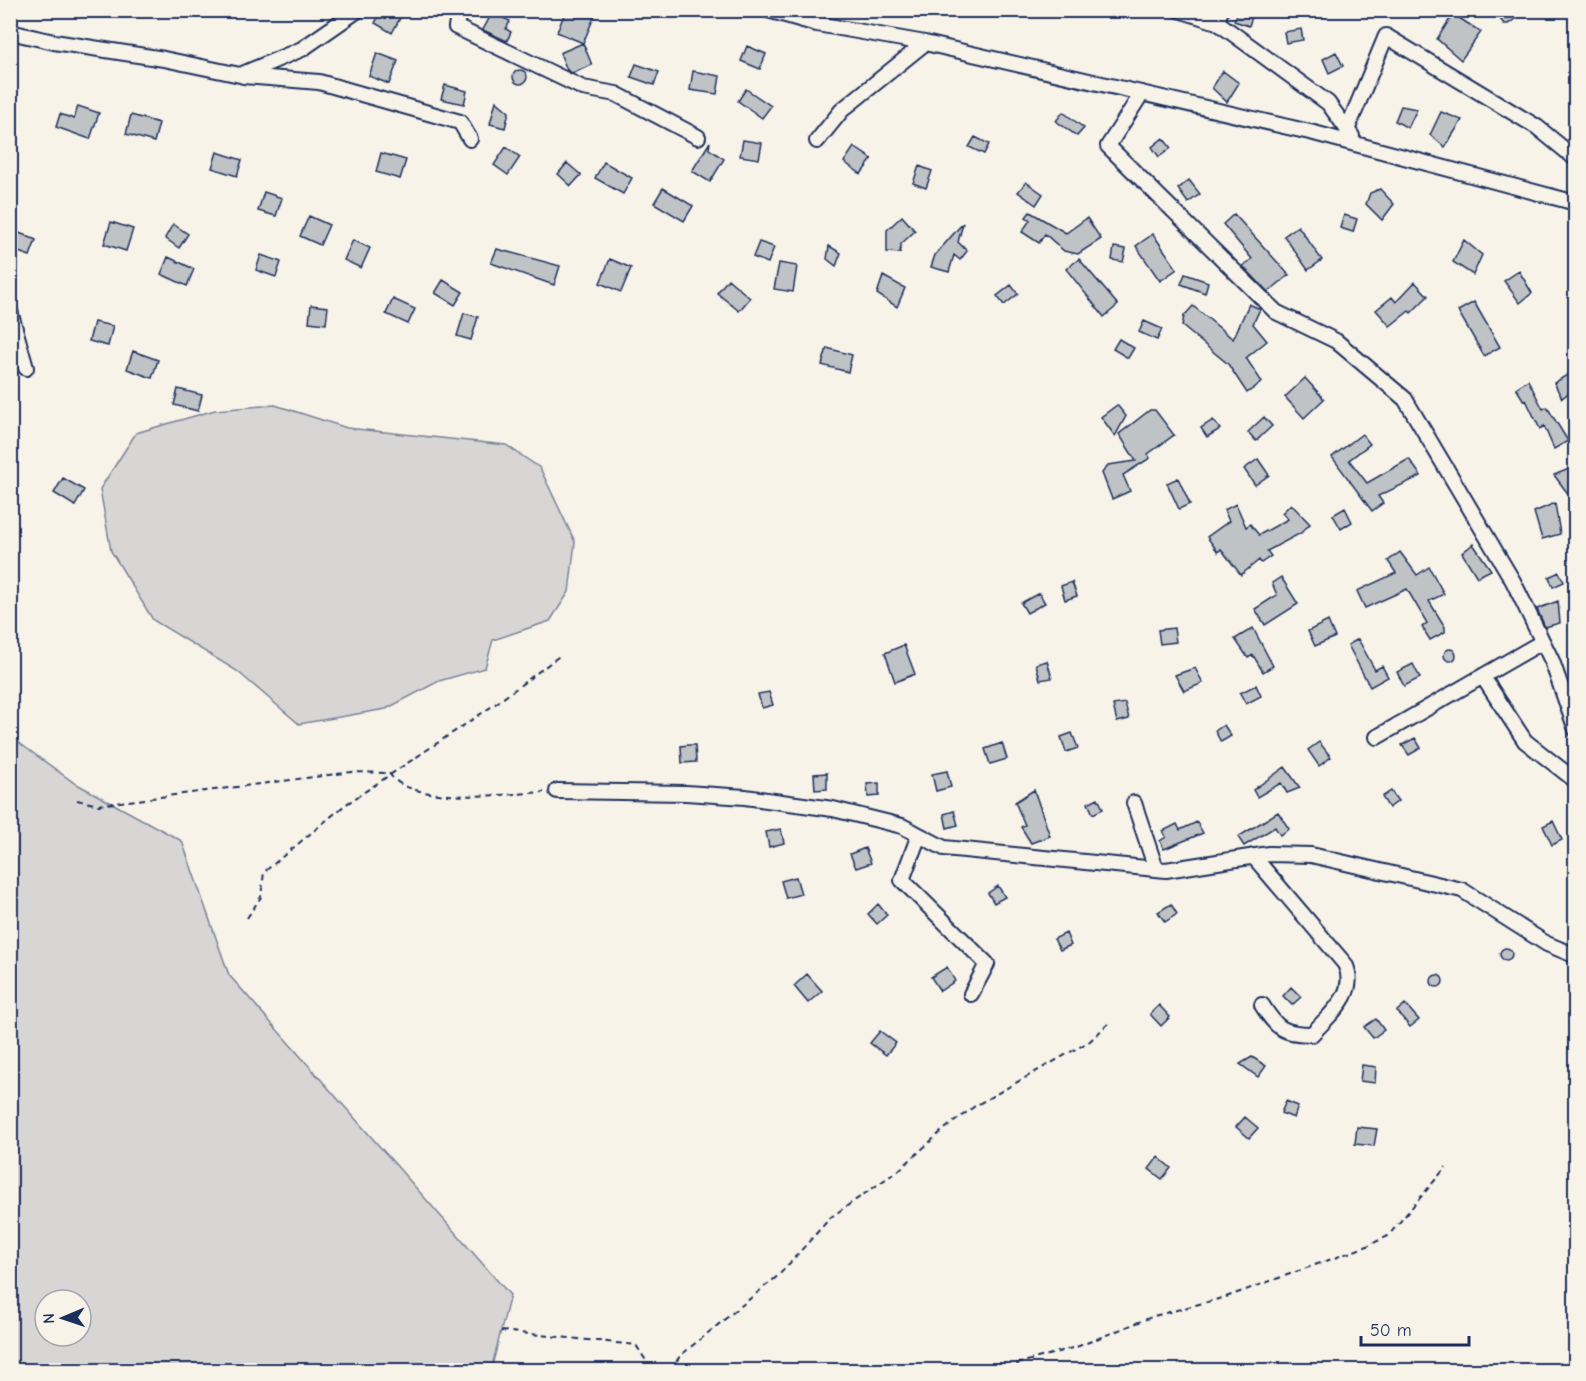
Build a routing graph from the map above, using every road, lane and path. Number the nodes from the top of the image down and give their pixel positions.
1 (358, 10) edge
2 (459, 10) edge
3 (768, 10) edge
4 (1179, 10) edge
5 (1219, 16) edge
6 (10, 32) edge
7 (925, 43) junction
8 (240, 75) junction
9 (1142, 93) junction
10 (1347, 130) junction
11 (698, 136) dead end
12 (470, 138) dead end
13 (817, 141) dead end
14 (1358, 145) junction
15 (1575, 159) edge
16 (1575, 203) edge
17 (10, 311) edge
18 (26, 368) dead end
19 (1542, 642) junction
20 (562, 654) dead end
21 (1483, 677) junction
22 (1575, 730) edge
23 (1377, 737) dead end
24 (389, 773) junction
25 (1575, 781) edge
26 (557, 791) joint
27 (77, 800) dead end
28 (1134, 803) dead end
29 (919, 835) junction
30 (1253, 856) junction
31 (1156, 869) junction
32 (247, 918) dead end
33 (1575, 956) edge
34 (971, 994) dead end
35 (1262, 1005) dead end
36 (1108, 1024) dead end
37 (1446, 1167) dead end
38 (501, 1331) dead end
39 (652, 1371) edge
40 (670, 1371) edge
41 (996, 1371) edge

1 - 8 street
2 - 11 street
3 - 7 street
4 - 5 street
5 - 10 street
6 - 8 street
7 - 9 street
7 - 13 street
8 - 12 street
9 - 14 street
9 - 19 street
10 - 14 street
10 - 15 street
14 - 16 street
17 - 18 street
19 - 21 street
19 - 22 street
20 - 24 path
21 - 23 street
21 - 25 street
24 - 26 path
24 - 27 path
24 - 32 path
26 - 29 street
28 - 31 street
29 - 31 street
29 - 34 street
30 - 31 street
30 - 33 street
30 - 35 street
36 - 40 path
37 - 41 path
38 - 39 path

